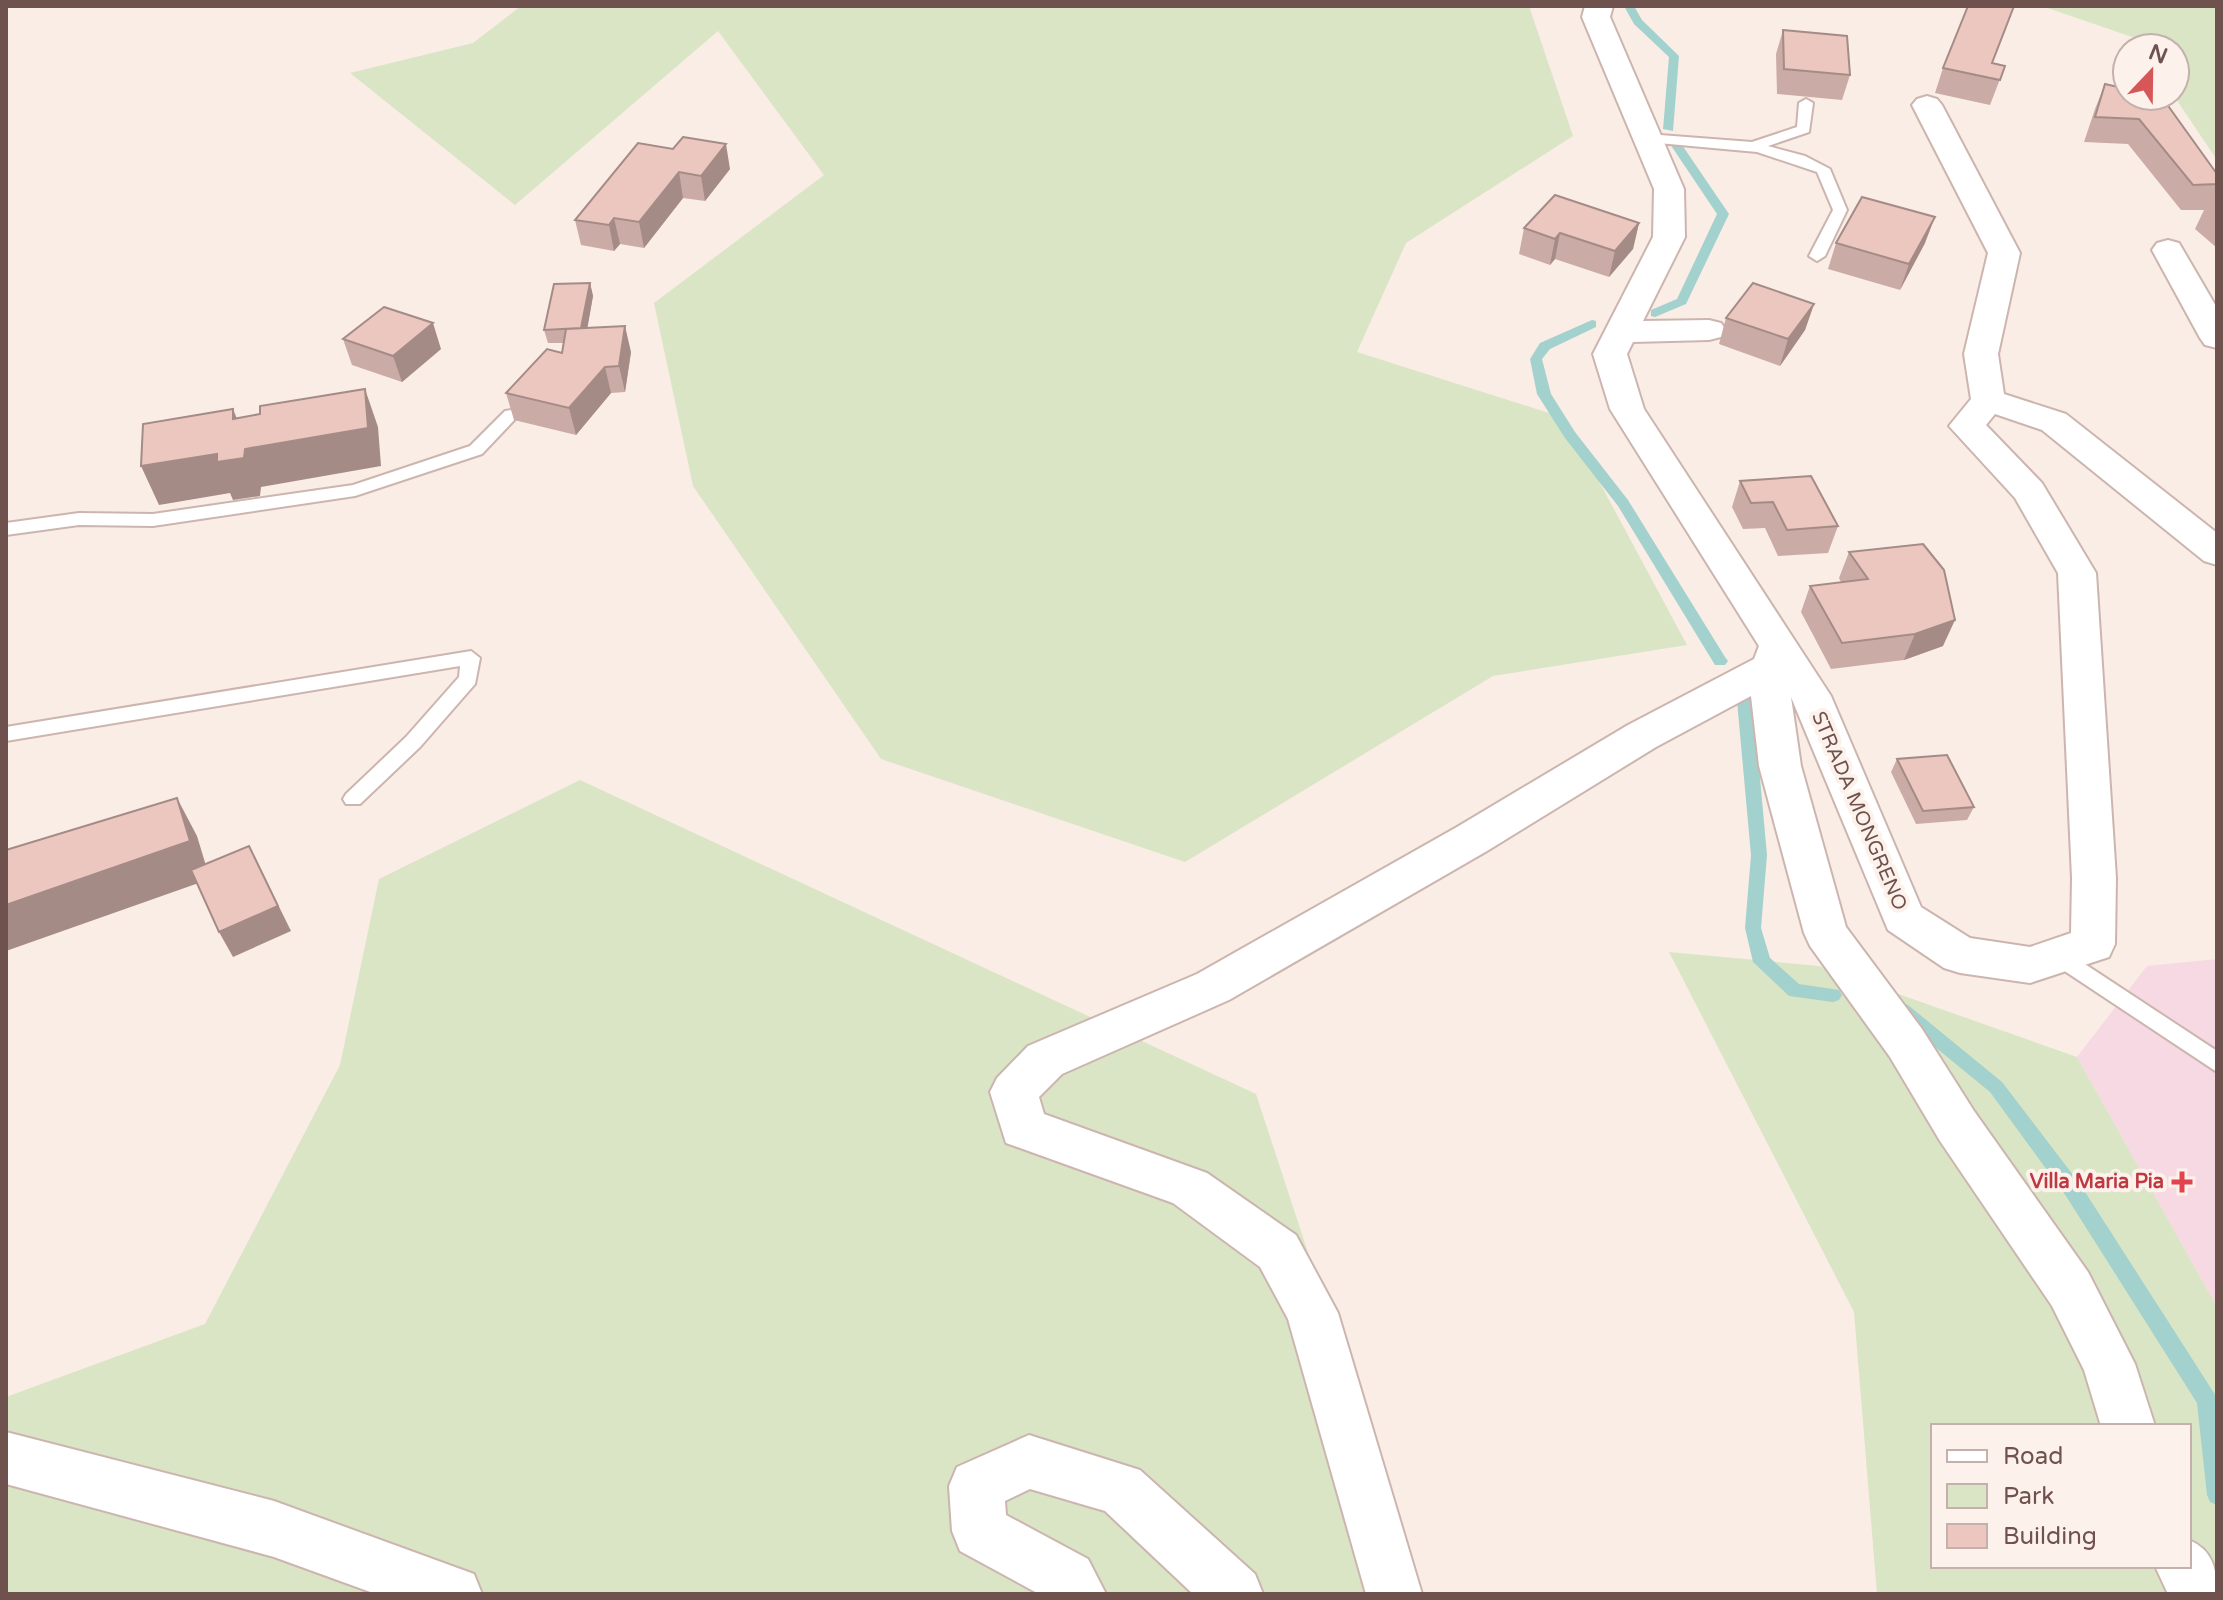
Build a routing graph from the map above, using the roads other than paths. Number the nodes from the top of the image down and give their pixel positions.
1 (1599, 6) edge
2 (1806, 103) dead end
3 (1927, 105) dead end
4 (1647, 138) junction
5 (1757, 145) junction
6 (2168, 250) dead end
7 (1817, 256) dead end
8 (1709, 330) dead end
9 (1620, 332) junction
10 (2217, 338) edge
11 (1988, 400) junction
12 (511, 415) edge
13 (6, 529) edge
14 (2217, 552) edge
15 (1774, 657) junction
16 (6, 734) edge
17 (353, 799) dead end
18 (2059, 956) junction
19 (2217, 1063) edge
20 (2127, 1424) edge
21 (6, 1458) edge
22 (2184, 1568) edge
23 (454, 1594) edge
24 (1078, 1594) edge
25 (1235, 1594) edge
26 (1394, 1594) edge
27 (2199, 1594) edge

1 - 4 street, STRADA MONGRENO
2 - 5 lane
3 - 11 street
4 - 5 lane
4 - 9 street, STRADA MONGRENO
5 - 7 lane
6 - 10 street
8 - 9 street
9 - 15 street, STRADA MONGRENO
11 - 14 street
11 - 18 street, STRADA MONGRENO
12 - 13 lane
15 - 18 street, STRADA MONGRENO
15 - 20 street
15 - 26 street
16 - 17 lane
18 - 19 lane
21 - 23 street
22 - 27 street
24 - 25 street

